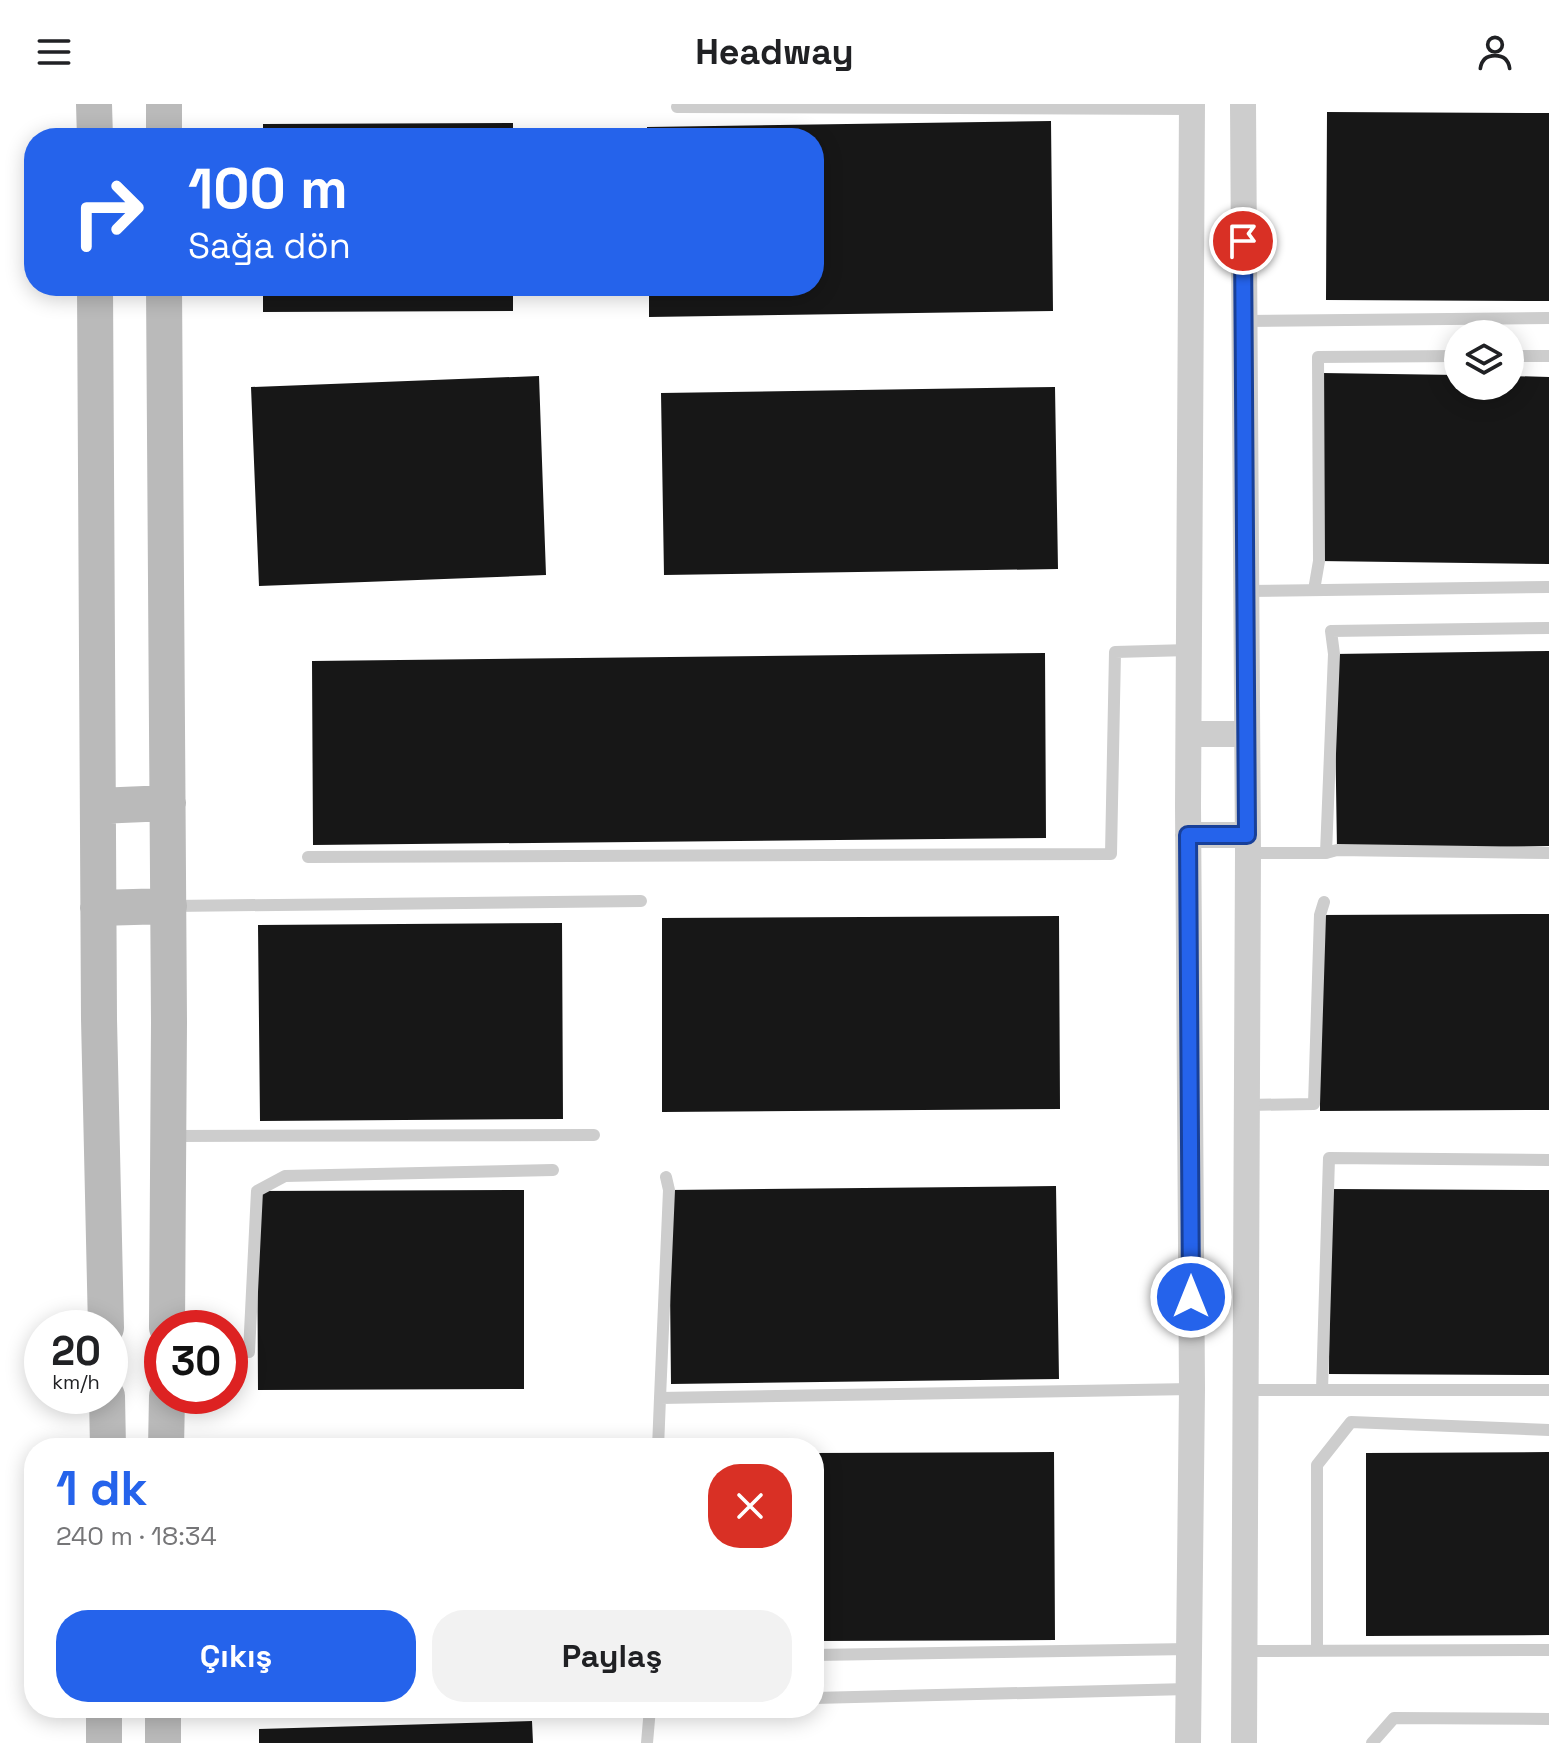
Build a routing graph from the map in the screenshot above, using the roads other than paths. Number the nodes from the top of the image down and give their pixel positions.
1 (94, 104) edge
2 (164, 104) edge
3 (1243, 104) edge
4 (1192, 106) edge
5 (677, 107) dead end
6 (95, 128) edge
7 (164, 128) edge
8 (95, 296) edge
9 (164, 296) edge
10 (1549, 318) edge
11 (1244, 321) junction
12 (1444, 356) edge
13 (1524, 356) edge
14 (1549, 356) edge
15 (1549, 587) edge
16 (1314, 590) junction
17 (1246, 591) junction
18 (1549, 628) edge
19 (1189, 650) junction
20 (1189, 734) junction
21 (1247, 734) junction
22 (168, 803) junction
23 (98, 806) junction
24 (1188, 835) junction
25 (1248, 844) junction
26 (1326, 853) junction
27 (1549, 853) edge
28 (308, 857) dead end
29 (641, 901) dead end
30 (1324, 902) dead end
31 (169, 906) junction
32 (98, 908) junction
33 (1246, 1105) junction
34 (594, 1135) dead end
35 (169, 1136) junction
36 (1549, 1160) edge
37 (553, 1170) dead end
38 (666, 1177) dead end
39 (106, 1310) edge
40 (167, 1310) edge
41 (248, 1352) edge
42 (1192, 1389) junction
43 (1245, 1390) junction
44 (1322, 1390) junction
45 (1549, 1390) edge
46 (660, 1398) junction
47 (107, 1414) edge
48 (167, 1414) edge
49 (1549, 1430) edge
50 (108, 1438) edge
51 (166, 1438) edge
52 (658, 1438) edge
53 (1189, 1649) junction
54 (1549, 1650) edge
55 (1244, 1651) junction
56 (1317, 1651) junction
57 (824, 1655) edge
58 (1188, 1689) junction
59 (824, 1698) edge
60 (104, 1718) edge
61 (163, 1718) edge
62 (649, 1718) edge
63 (1549, 1719) edge
64 (104, 1743) edge
65 (163, 1743) edge
66 (647, 1743) edge
67 (1188, 1743) edge
68 (1244, 1743) edge
69 (1372, 1743) edge

1 - 6 street
2 - 7 street
3 - 11 street
4 - 5 lane
4 - 19 street
8 - 23 street
9 - 22 street
10 - 11 lane
11 - 17 street
12 - 16 lane
13 - 14 lane
15 - 16 lane
16 - 17 lane
17 - 21 street
18 - 26 lane
19 - 20 street
19 - 28 lane
20 - 21 street
20 - 24 street
21 - 25 street
22 - 23 street
22 - 31 street
23 - 32 street
24 - 25 street
24 - 42 street
25 - 26 lane
25 - 33 street
26 - 27 lane
29 - 31 lane
30 - 33 lane
31 - 32 street
31 - 35 street
32 - 39 street
33 - 43 street
34 - 35 lane
35 - 40 street
36 - 44 lane
37 - 41 lane
38 - 46 lane
42 - 46 lane
42 - 53 street
43 - 44 lane
43 - 55 street
44 - 45 lane
46 - 52 lane
47 - 50 street
48 - 51 street
49 - 56 lane
53 - 57 lane
53 - 58 street
54 - 56 lane
55 - 56 lane
55 - 68 street
58 - 59 lane
58 - 67 street
60 - 64 street
61 - 65 street
62 - 66 lane
63 - 69 lane

